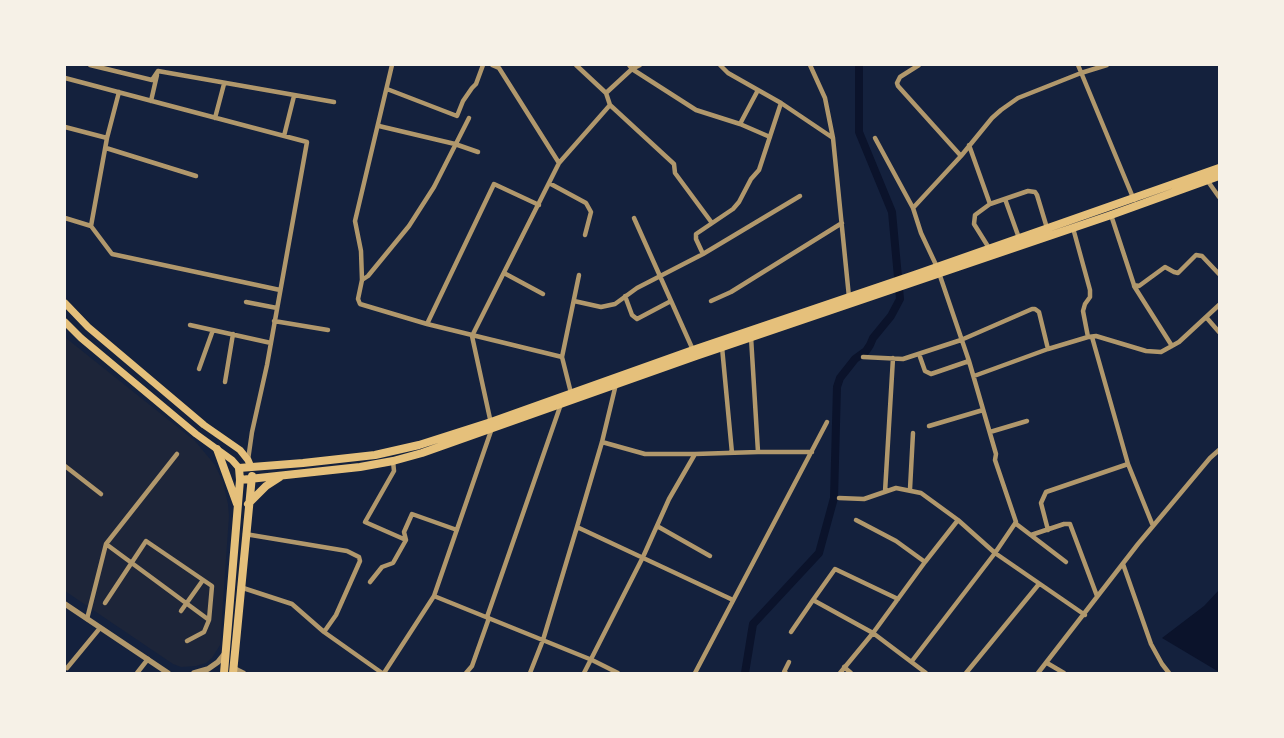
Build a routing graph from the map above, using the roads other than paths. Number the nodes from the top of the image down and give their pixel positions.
1 (90, 65) edge
2 (392, 65) edge
3 (483, 65) edge
4 (492, 65) edge
5 (576, 65) edge
6 (640, 65) edge
7 (720, 65) edge
8 (810, 65) edge
9 (919, 65) edge
10 (1078, 65) edge
11 (1107, 65) edge
12 (630, 67) edge
13 (158, 71) junction
14 (1081, 74) junction
15 (65, 78) edge
16 (224, 84) junction
17 (387, 89) junction
18 (758, 90) junction
19 (119, 92) junction
20 (606, 92) junction
21 (294, 96) junction
22 (151, 101) junction
23 (334, 102) dead end
24 (782, 103) junction
25 (610, 105) junction
26 (215, 118) junction
27 (469, 118) dead end
28 (740, 124) junction
29 (379, 126) junction
30 (65, 127) edge
31 (284, 136) junction
32 (107, 138) junction
33 (770, 138) junction
34 (833, 138) junction
35 (875, 138) dead end
36 (455, 144) junction
37 (969, 145) junction
38 (106, 148) junction
39 (478, 152) dead end
40 (961, 156) junction
41 (559, 163) junction
42 (1219, 168) edge
43 (196, 176) dead end
44 (1219, 176) edge
45 (1207, 180) junction
46 (549, 183) junction
47 (800, 196) dead end
48 (1219, 197) edge
49 (1005, 199) junction
50 (1135, 202) junction
51 (990, 204) junction
52 (539, 205) junction
53 (913, 208) junction
54 (1110, 215) junction
55 (65, 218) edge
56 (634, 218) dead end
57 (712, 223) junction
58 (842, 223) junction
59 (91, 226) junction
60 (1048, 228) junction
61 (1073, 228) junction
62 (585, 235) dead end
63 (1019, 238) junction
64 (989, 248) junction
65 (703, 254) junction
66 (938, 270) junction
67 (504, 273) junction
68 (1219, 274) edge
69 (579, 275) dead end
70 (660, 276) junction
71 (362, 280) junction
72 (1134, 286) junction
73 (280, 290) junction
74 (543, 294) dead end
75 (862, 295) junction
76 (625, 296) junction
77 (849, 297) junction
78 (574, 301) junction
79 (671, 301) junction
80 (711, 301) dead end
81 (246, 302) dead end
82 (65, 303) edge
83 (1219, 305) edge
84 (277, 308) junction
85 (1206, 317) junction
86 (274, 321) junction
87 (65, 322) edge
88 (190, 324) dead end
89 (427, 324) junction
90 (213, 330) junction
91 (328, 330) dead end
92 (1219, 332) edge
93 (233, 334) junction
94 (472, 336) junction
95 (751, 337) junction
96 (1090, 337) junction
97 (961, 340) junction
98 (271, 343) junction
99 (1172, 346) junction
100 (722, 347) junction
101 (1048, 349) junction
102 (693, 350) junction
103 (919, 354) junction
104 (562, 357) junction
105 (863, 358) dead end
106 (893, 358) junction
107 (969, 361) junction
108 (198, 370) dead end
109 (974, 376) junction
110 (225, 382) dead end
111 (616, 384) junction
112 (570, 394) junction
113 (561, 404) junction
114 (984, 410) junction
115 (1026, 421) dead end
116 (827, 422) dead end
117 (491, 425) junction
118 (929, 426) dead end
119 (990, 432) junction
120 (912, 433) dead end
121 (602, 442) junction
122 (217, 449) junction
123 (1219, 450) edge
124 (758, 452) junction
125 (812, 452) junction
126 (732, 453) junction
127 (177, 454) dead end
128 (695, 454) junction
129 (393, 461) junction
130 (250, 463) junction
131 (1128, 464) junction
132 (65, 466) edge
133 (239, 468) junction
134 (282, 476) junction
135 (252, 479) junction
136 (240, 480) junction
137 (910, 489) junction
138 (885, 492) junction
139 (101, 494) dead end
140 (839, 498) dead end
141 (248, 504) junction
142 (238, 506) junction
143 (856, 520) dead end
144 (958, 520) junction
145 (1015, 523) junction
146 (657, 526) junction
147 (1153, 526) junction
148 (578, 527) junction
149 (457, 530) junction
150 (1048, 530) junction
151 (245, 534) junction
152 (1031, 535) junction
153 (406, 540) junction
154 (106, 544) junction
155 (995, 554) junction
156 (710, 556) dead end
157 (643, 558) junction
158 (925, 562) junction
159 (1066, 562) dead end
160 (131, 563) junction
161 (1123, 564) junction
162 (203, 580) junction
163 (370, 582) dead end
164 (1039, 584) junction
165 (240, 587) junction
166 (434, 596) junction
167 (1097, 596) junction
168 (898, 598) junction
169 (733, 600) junction
170 (812, 600) junction
171 (105, 603) dead end
172 (186, 603) junction
173 (65, 604) edge
174 (181, 611) dead end
175 (1085, 615) junction
176 (488, 617) junction
177 (87, 619) junction
178 (209, 620) junction
179 (100, 628) junction
180 (324, 632) junction
181 (791, 632) dead end
182 (873, 633) junction
183 (543, 640) junction
184 (187, 641) dead end
185 (226, 652) junction
186 (148, 659) junction
187 (592, 660) junction
188 (912, 661) junction
189 (789, 662) dead end
190 (1046, 663) junction
191 (844, 667) junction
192 (67, 668) dead end
193 (233, 670) edge
194 (137, 673) edge
195 (168, 673) edge
196 (194, 673) edge
197 (224, 673) edge
198 (244, 673) edge
199 (383, 673) edge
200 (466, 673) edge
201 (530, 673) edge
202 (584, 673) edge
203 (618, 673) edge
204 (695, 673) edge
205 (786, 673) edge
206 (840, 673) edge
207 (851, 673) edge
208 (926, 673) edge
209 (966, 673) edge
210 (1038, 673) edge
211 (1064, 673) edge
212 (1169, 673) edge

1 - 13 street
2 - 17 street
3 - 17 street
4 - 41 street
5 - 20 street
6 - 12 street
7 - 18 street
8 - 34 street
9 - 40 street
10 - 14 street
11 - 14 street
12 - 20 street
12 - 28 street
13 - 16 street
13 - 22 street
14 - 37 street
14 - 50 street
15 - 19 street
16 - 21 street
16 - 26 street
17 - 29 street
18 - 24 street
18 - 28 street
19 - 22 street
19 - 32 street
20 - 25 street
21 - 23 street
21 - 31 street
22 - 26 street
24 - 33 street
24 - 34 street
25 - 41 street
25 - 57 street
26 - 31 street
27 - 36 street
28 - 33 street
29 - 36 street
29 - 71 street
30 - 32 street
31 - 73 street
32 - 38 street
33 - 57 street
34 - 58 street
35 - 53 street
36 - 39 street
36 - 71 street
37 - 40 street
37 - 51 street
38 - 43 street
38 - 59 street
40 - 53 street
41 - 46 street
42 - 50 highway
44 - 45 highway
45 - 48 street
45 - 50 highway
46 - 52 street
46 - 62 street
47 - 65 street
49 - 51 street
49 - 60 street
49 - 63 street
50 - 54 highway
50 - 60 highway
51 - 64 street
52 - 67 street
52 - 89 street
53 - 66 street
54 - 61 highway
54 - 72 street
55 - 59 street
56 - 70 street
57 - 65 street
58 - 77 street
58 - 80 street
59 - 73 street
60 - 63 highway
61 - 66 highway
61 - 96 street
63 - 64 highway
64 - 66 highway
65 - 70 street
66 - 75 highway
66 - 97 street
67 - 74 street
67 - 94 street
68 - 72 street
69 - 78 street
70 - 76 street
70 - 79 street
71 - 89 street
72 - 99 street
73 - 84 street
75 - 77 highway
75 - 95 highway
76 - 78 street
76 - 79 street
77 - 102 highway
78 - 104 street
79 - 102 street
81 - 84 street
82 - 130 main road
83 - 85 street
84 - 86 street
85 - 92 street
85 - 99 street
86 - 91 street
86 - 98 street
87 - 122 main road
88 - 90 street
89 - 94 street
90 - 93 street
90 - 108 street
93 - 98 street
93 - 110 street
94 - 104 street
94 - 117 street
95 - 100 highway
95 - 124 street
96 - 99 street
96 - 101 street
96 - 131 street
97 - 101 street
97 - 103 street
97 - 107 street
98 - 130 street
100 - 111 highway
100 - 126 street
101 - 109 street
102 - 112 highway
103 - 106 street
103 - 107 street
104 - 112 street
105 - 106 street
106 - 138 street
107 - 109 street
109 - 114 street
111 - 113 highway
111 - 121 street
112 - 117 highway
113 - 117 highway
113 - 176 street
114 - 118 street
114 - 119 street
115 - 119 street
116 - 125 street
117 - 129 highway
117 - 130 highway
117 - 149 street
119 - 145 street
120 - 137 street
121 - 128 street
121 - 148 street
122 - 133 main road
122 - 142 highway
123 - 147 street
124 - 125 street
124 - 126 street
125 - 169 street
126 - 128 street
127 - 154 street
128 - 146 street
129 - 134 highway
129 - 153 street
130 - 133 highway
130 - 135 highway
131 - 147 street
131 - 150 street
132 - 139 street
133 - 136 highway
134 - 135 highway
134 - 141 highway
135 - 136 highway
135 - 141 highway
136 - 142 highway
137 - 138 street
137 - 144 street
138 - 140 street
141 - 151 highway
142 - 185 highway
143 - 158 street
144 - 155 street
144 - 158 street
145 - 152 street
145 - 155 street
146 - 156 street
146 - 157 street
147 - 161 street
148 - 157 street
148 - 183 street
149 - 153 street
149 - 166 street
150 - 152 street
150 - 167 street
151 - 165 highway
151 - 180 street
152 - 159 street
153 - 163 street
154 - 160 street
154 - 177 street
155 - 164 street
155 - 188 street
157 - 169 street
157 - 187 street
158 - 168 street
160 - 162 street
160 - 171 street
160 - 172 street
161 - 167 street
161 - 212 street
162 - 172 street
162 - 178 street
164 - 175 street
164 - 209 street
165 - 180 street
165 - 193 highway
166 - 176 street
166 - 199 street
167 - 175 street
168 - 170 street
168 - 182 street
169 - 204 street
170 - 181 street
170 - 182 street
172 - 174 street
172 - 178 street
173 - 177 street
175 - 190 street
176 - 183 street
176 - 200 street
177 - 179 street
178 - 184 street
179 - 186 street
179 - 192 street
180 - 199 street
182 - 188 street
182 - 191 street
183 - 187 street
183 - 201 street
185 - 196 street
185 - 197 highway
186 - 194 street
186 - 195 street
187 - 202 street
187 - 203 street
188 - 208 street
189 - 205 street
190 - 210 street
190 - 211 street
191 - 206 street
191 - 207 street
193 - 198 street

